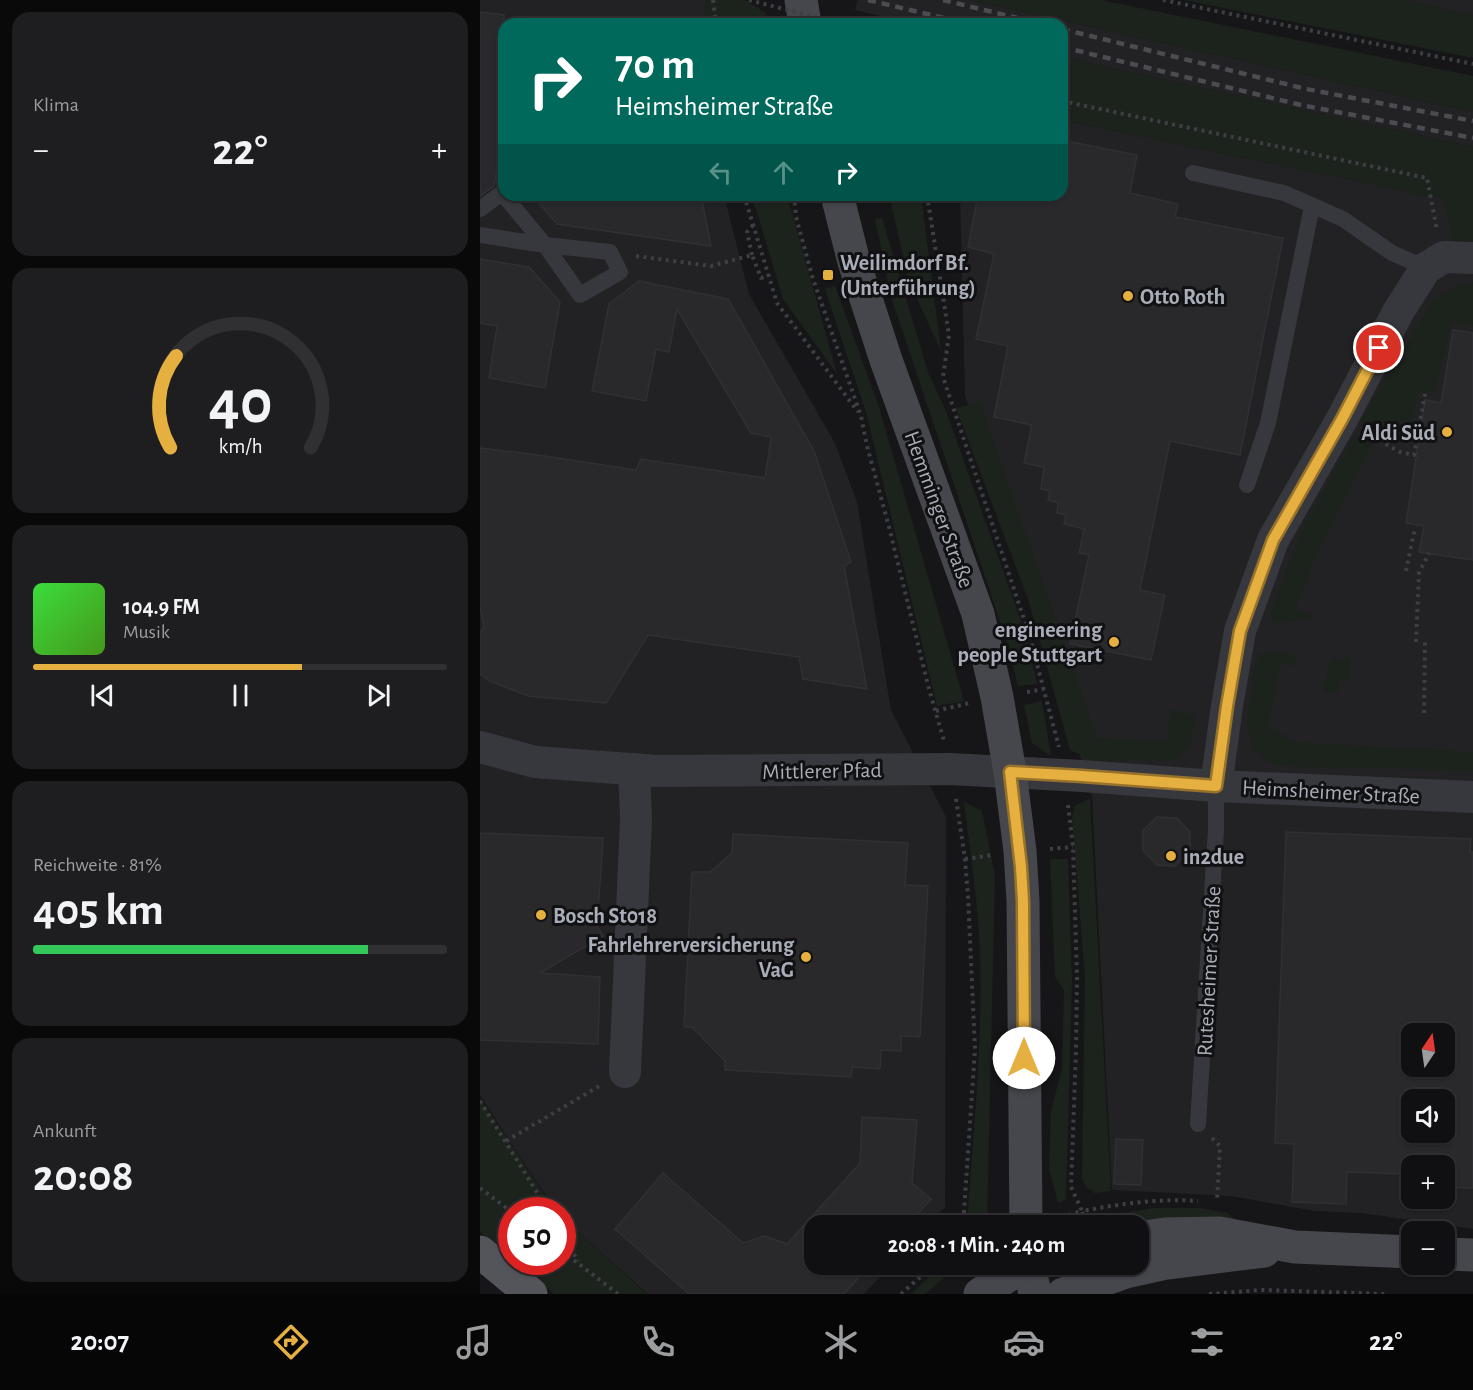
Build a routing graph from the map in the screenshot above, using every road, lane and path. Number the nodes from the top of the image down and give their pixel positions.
1 (712, 0) edge
2 (749, 0) edge
3 (801, 0) edge
4 (1163, 0) edge
5 (715, 18) edge
6 (804, 18) edge
7 (819, 18) edge
8 (1473, 64) edge
9 (1068, 102) edge
10 (1193, 173) dead end
11 (498, 196) edge
12 (508, 201) edge
13 (746, 201) edge
14 (795, 201) edge
15 (839, 201) edge
16 (1312, 206) junction
17 (480, 209) edge
18 (753, 224) junction
19 (480, 235) edge
20 (544, 245) junction
21 (610, 252) junction
22 (752, 255) junction
23 (1448, 261) edge
24 (769, 275) junction
25 (1425, 394) dead end
26 (861, 416) junction
27 (1342, 419) junction
28 (1247, 485) dead end
29 (1415, 528) dead end
30 (1429, 553) dead end
31 (1406, 571) dead end
32 (1416, 642) dead end
33 (1425, 642) dead end
34 (1424, 713) dead end
35 (480, 747) edge
36 (634, 769) junction
37 (950, 769) junction
38 (1010, 772) junction
39 (1216, 786) junction
40 (1473, 797) edge
41 (625, 1072) joint
42 (480, 1101) edge
43 (1198, 1124) joint
44 (506, 1141) junction
45 (480, 1188) edge
46 (540, 1197) edge
47 (498, 1202) edge
48 (1217, 1202) dead end
49 (1082, 1211) dead end
50 (964, 1215) edge
51 (1026, 1215) edge
52 (1083, 1215) edge
53 (1149, 1236) edge
54 (1295, 1247) junction
55 (480, 1252) edge
56 (1401, 1252) edge
57 (1455, 1254) edge
58 (1473, 1255) edge
59 (576, 1258) edge
60 (576, 1261) edge
61 (580, 1264) junction
62 (923, 1275) edge
63 (1010, 1275) edge
64 (1031, 1275) edge
65 (531, 1294) edge
66 (618, 1294) edge
67 (901, 1294) edge
68 (980, 1294) edge
69 (1035, 1294) edge
70 (1063, 1294) edge
71 (1209, 1294) edge
72 (1388, 1294) edge

1 - 5 path
2 - 7 path, bridge
3 - 6 main road
4 - 8 path
9 - 23 path
10 - 16 lane
11 - 17 lane
12 - 20 lane
13 - 18 path
14 - 26 path
15 - 38 main road, Hemminger Straße
16 - 23 lane
16 - 28 lane
18 - 22 path
18 - 24 path
19 - 20 lane
20 - 21 lane
20 - 21 lane
21 - 22 path
22 - 24 path
23 - 27 street, Rutesheimer Straße
24 - 26 path
25 - 27 path
26 - 37 path
27 - 39 street, Rutesheimer Straße
29 - 31 path
30 - 32 path
33 - 34 path
35 - 36 street, Mittlerer Pfad
36 - 37 street, Mittlerer Pfad
36 - 41 street
37 - 38 street, Mittlerer Pfad
37 - 50 path
38 - 39 street, Heimsheimer Straße
38 - 51 main road, Hemminger Straße
39 - 40 street, Heimsheimer Straße
39 - 43 lane, Rutesheimer Straße
41 - 44 path
42 - 44 path
43 - 48 path
44 - 46 path
45 - 47 path
49 - 52 path
53 - 54 main road
54 - 56 main road
54 - 70 main road
55 - 65 main road
57 - 58 main road
59 - 61 path
60 - 61 path
61 - 66 path
62 - 67 path
63 - 68 main road
64 - 69 main road
71 - 72 path

